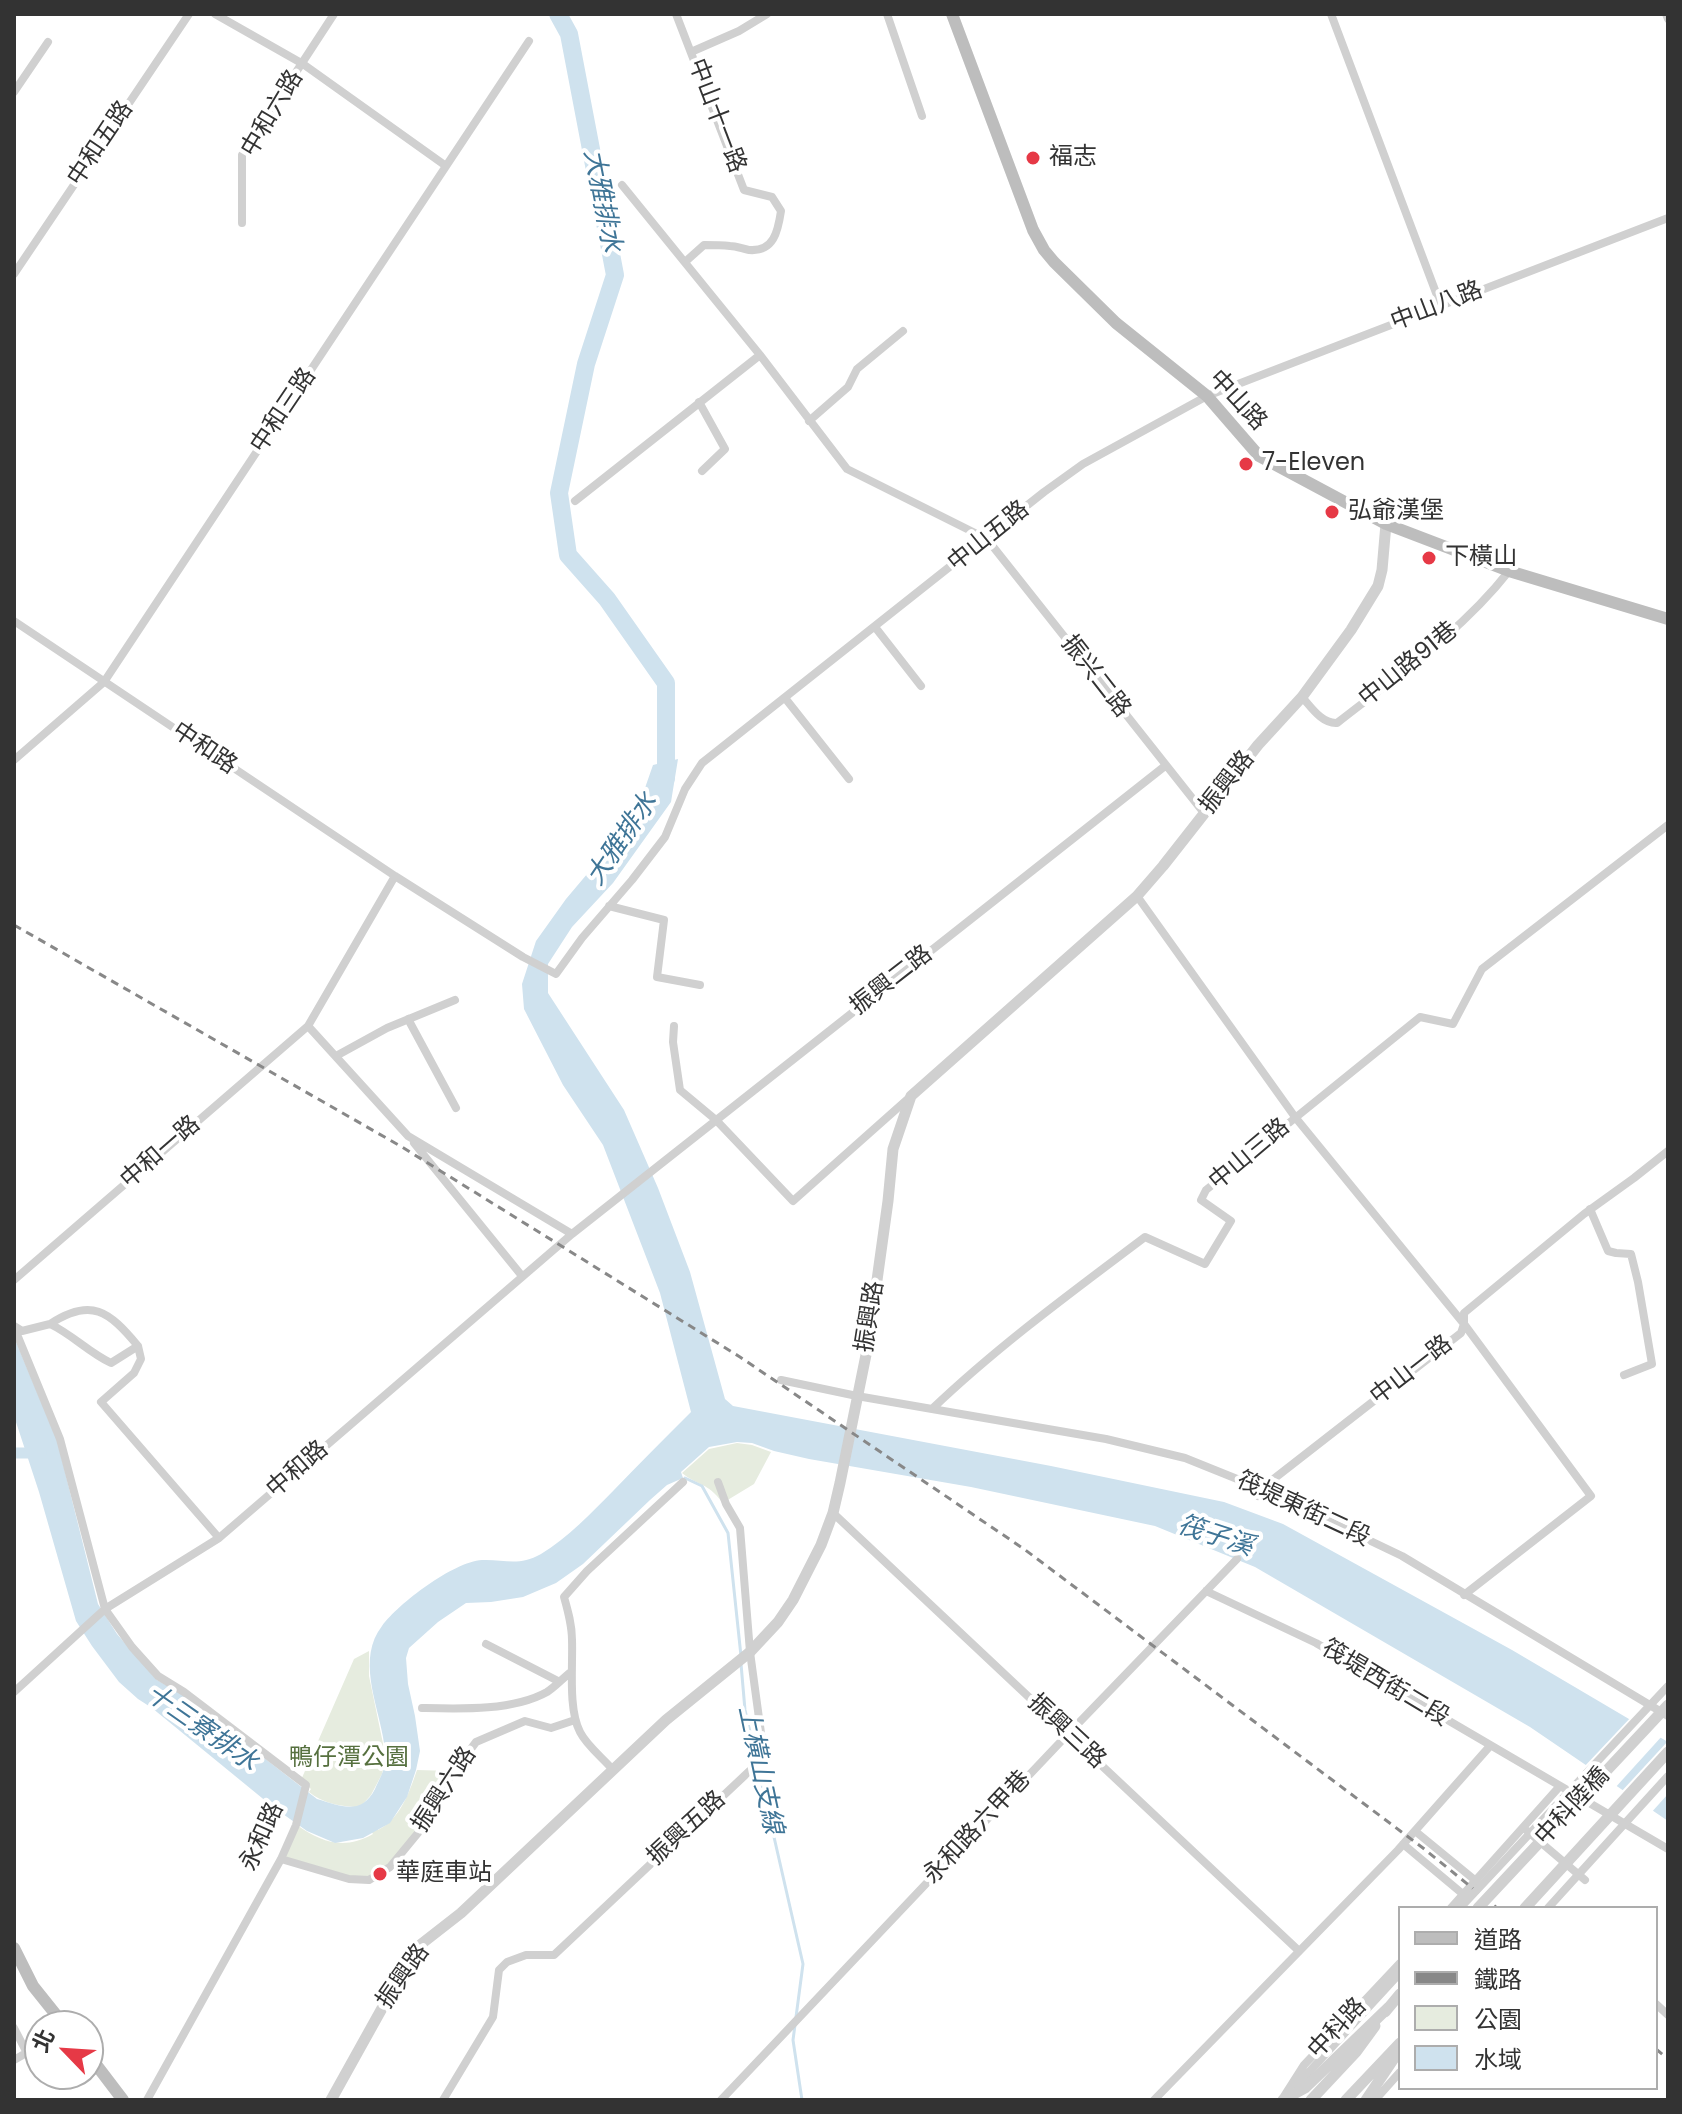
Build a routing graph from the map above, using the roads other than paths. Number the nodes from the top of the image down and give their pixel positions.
1 (189, 14) edge
2 (215, 14) edge
3 (334, 14) edge
4 (676, 14) edge
5 (767, 14) edge
6 (887, 14) edge
7 (952, 14) edge
8 (1331, 14) edge
9 (529, 41) dead end
10 (48, 42) dead end
11 (691, 52) junction
12 (303, 64) junction
13 (14, 92) edge
14 (922, 116) dead end
15 (446, 166) junction
16 (622, 185) dead end
17 (1668, 218) edge
18 (242, 223) dead end
19 (685, 262) junction
20 (14, 274) edge
21 (1441, 306) junction
22 (903, 331) dead end
23 (760, 355) junction
24 (1207, 396) junction
25 (699, 402) junction
26 (809, 421) junction
27 (702, 471) dead end
28 (575, 501) dead end
29 (1386, 524) junction
30 (987, 539) junction
31 (1509, 571) junction
32 (1668, 619) edge
33 (14, 621) edge
34 (875, 627) junction
35 (104, 682) junction
36 (921, 686) dead end
37 (1302, 697) junction
38 (785, 698) junction
39 (14, 760) edge
40 (1165, 766) junction
41 (849, 779) dead end
42 (1204, 813) junction
43 (1668, 825) edge
44 (395, 876) junction
45 (1137, 896) junction
46 (609, 906) junction
47 (556, 974) joint
48 (700, 985) dead end
49 (455, 1000) dead end
50 (408, 1019) junction
51 (308, 1026) junction
52 (674, 1026) dead end
53 (336, 1056) junction
54 (911, 1096) junction
55 (456, 1108) dead end
56 (1295, 1117) junction
57 (716, 1120) junction
58 (408, 1136) junction
59 (1668, 1151) edge
60 (619, 1197) joint
61 (1590, 1209) junction
62 (572, 1234) junction
63 (522, 1276) junction
64 (14, 1280) edge
65 (50, 1324) junction
66 (1464, 1324) junction
67 (14, 1327) edge
68 (138, 1346) junction
69 (1624, 1375) dead end
70 (781, 1380) dead end
71 (857, 1396) junction
72 (932, 1409) junction
73 (683, 1482) dead end
74 (718, 1482) dead end
75 (1260, 1492) junction
76 (833, 1513) junction
77 (219, 1538) junction
78 (1237, 1559) dead end
79 (1206, 1591) junction
80 (1464, 1595) junction
81 (103, 1610) junction
82 (486, 1644) dead end
83 (750, 1652) junction
84 (571, 1672) junction
85 (558, 1681) junction
86 (1668, 1686) edge
87 (14, 1692) edge
88 (1668, 1705) edge
89 (422, 1708) dead end
90 (1668, 1716) edge
91 (575, 1720) junction
92 (1068, 1734) junction
93 (1490, 1746) junction
94 (1668, 1752) edge
95 (613, 1770) junction
96 (1668, 1776) edge
97 (1560, 1786) junction
98 (1523, 1827) junction
99 (1415, 1831) junction
100 (1403, 1844) junction
101 (1668, 1849) edge
102 (281, 1859) junction
103 (1585, 1880) dead end
104 (1476, 1881) junction
105 (1464, 1895) junction
106 (1453, 1906) edge
107 (1462, 1906) edge
108 (1480, 1906) edge
109 (1527, 1906) edge
110 (1550, 1906) edge
111 (14, 1948) edge
112 (1299, 1951) junction
113 (1398, 1965) edge
114 (1398, 1975) edge
115 (1398, 1996) edge
116 (1389, 2007) junction
117 (52, 2010) edge
118 (14, 2028) edge
119 (1398, 2045) edge
120 (24, 2047) edge
121 (1398, 2053) edge
122 (1398, 2074) edge
123 (104, 2075) edge
124 (123, 2100) edge
125 (147, 2100) edge
126 (331, 2100) edge
127 (443, 2100) edge
128 (721, 2100) edge
129 (1154, 2100) edge
130 (1283, 2100) edge
131 (1311, 2100) edge
132 (1346, 2100) edge
133 (1366, 2100) edge
134 (1375, 2100) edge

1 - 20 street, 中和五路
2 - 12 street
3 - 12 street, 中和六路
4 - 11 street, 中山十一路
5 - 11 street
6 - 14 street
7 - 24 main road, 中山路
8 - 21 street
9 - 15 street, 中和三路
10 - 13 street
11 - 19 street, 中山十一路
12 - 15 street
12 - 18 street, 中和六路
15 - 35 street, 中和三路
16 - 19 street
17 - 21 street, 中山八路
19 - 23 street
21 - 24 street, 中山八路
22 - 26 street
23 - 25 street
23 - 26 street
24 - 29 main road, 中山路
24 - 30 street, 中山五路
25 - 27 street
25 - 28 street
26 - 30 street
29 - 31 main road, 中山路
29 - 37 street, 振興路
30 - 34 street, 中山五路
30 - 40 street, 振兴二路
31 - 32 main road, 中山路
31 - 37 street, 中山路91巷
33 - 35 street, 中和路
34 - 36 street
34 - 38 street, 中山五路
35 - 39 street, 中和三路
35 - 44 street, 中和路
37 - 42 street, 振興路
38 - 41 street
38 - 46 street, 中山五路
40 - 42 street, 振兴二路
40 - 57 street, 振興二路
42 - 45 street, 振興路
43 - 56 street, 中山三路
44 - 47 street, 中和路
44 - 51 street
45 - 54 street, 振興路
45 - 56 street
46 - 47 street, 中山五路
46 - 48 street
49 - 50 street
50 - 53 street
50 - 55 street
51 - 53 street
51 - 64 street, 中和一路
52 - 57 street
53 - 58 street
54 - 57 street
54 - 71 street, 振興路
56 - 66 street
56 - 72 street, 中山三路
57 - 60 street, 振興二路
58 - 62 street
58 - 63 street
59 - 61 street, 中山一路
60 - 62 street, 中和路
61 - 66 street, 中山一路
61 - 69 street
62 - 63 street, 中和路
63 - 77 street, 中和路
65 - 67 street
65 - 68 street
65 - 68 street
66 - 75 street, 中山一路
66 - 80 street
67 - 81 street
68 - 77 street
70 - 71 street
71 - 72 street
71 - 76 street, 振興路
72 - 75 street, 筏堤東街二段
73 - 84 street
74 - 83 street, 振興五路
75 - 80 street, 筏堤東街二段
76 - 83 street, 振興路
76 - 92 street, 振興三路
77 - 81 street, 中和路
78 - 79 street, 永和路六甲巷
79 - 92 street, 永和路六甲巷
79 - 93 street, 筏堤西街二段
80 - 90 street, 筏堤東街二段
81 - 87 street, 中和路
81 - 102 street, 永和路
82 - 85 street
83 - 95 street, 振興路
83 - 127 street, 振興五路
84 - 85 street, 振興六路
84 - 91 street
85 - 89 street, 振興六路
86 - 107 street, bridge
88 - 108 street, 中科陸橋, bridge
91 - 95 street
91 - 102 street, 振興六路
92 - 112 street, 振興三路
92 - 128 street, 永和路六甲巷
93 - 97 street, 筏堤西街二段
93 - 99 street
94 - 109 street, 中科陸橋, bridge
95 - 126 street, 振興路
96 - 110 street, bridge
97 - 98 street
97 - 101 street, 筏堤西街二段
98 - 103 street
98 - 104 street
99 - 100 street
99 - 104 street
100 - 105 street
100 - 112 street
102 - 125 street, 永和路
104 - 105 street
105 - 106 street
111 - 117 main road
112 - 129 street
113 - 130 street, 中科路
114 - 130 street
115 - 116 street
116 - 130 street
116 - 131 street, 中科路
118 - 120 street
119 - 132 street
121 - 133 street
122 - 134 street
123 - 124 main road

